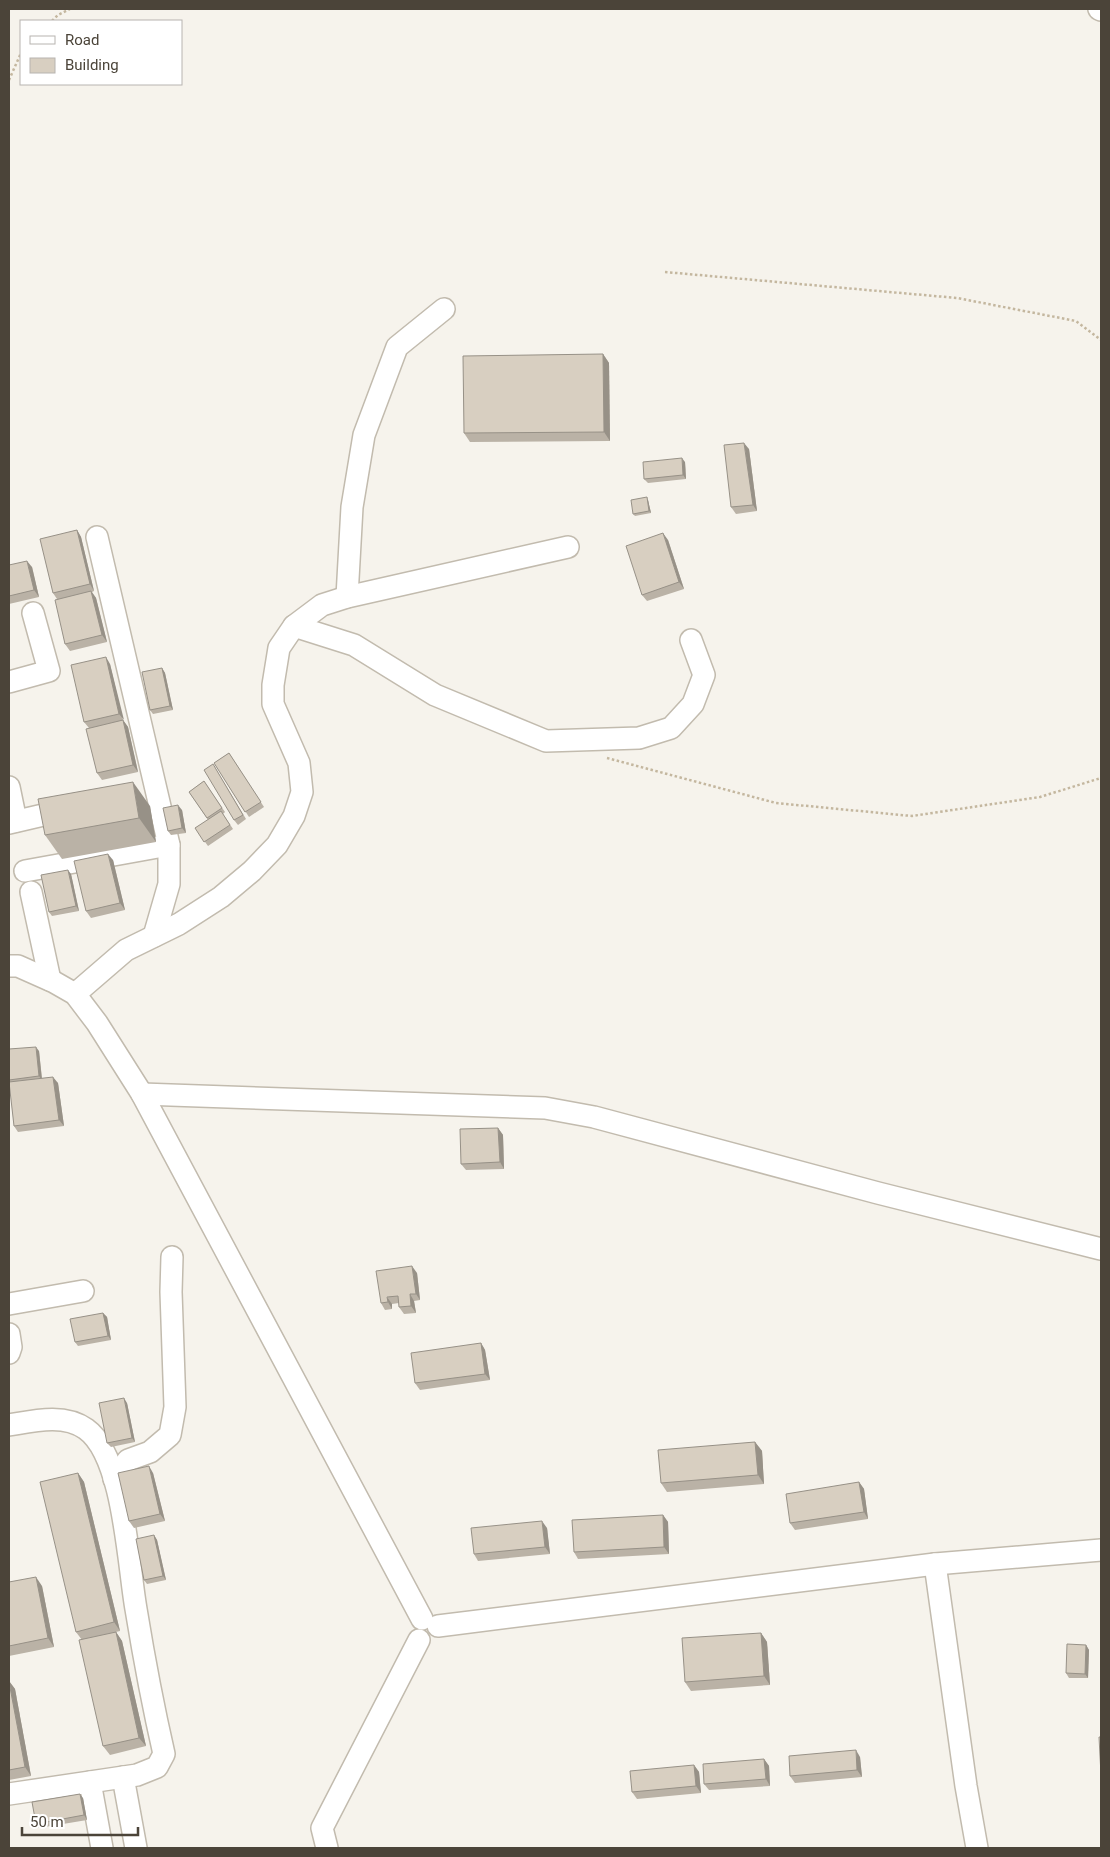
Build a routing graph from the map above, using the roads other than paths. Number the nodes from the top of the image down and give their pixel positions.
1 (444, 309) dead end
2 (97, 537) dead end
3 (568, 547) dead end
4 (347, 597) junction
5 (33, 613) dead end
6 (294, 626) junction
7 (692, 640) dead end
8 (9, 682) edge
9 (9, 787) edge
10 (83, 805) edge
11 (12, 822) edge
12 (169, 845) junction
13 (25, 871) dead end
14 (31, 892) dead end
15 (154, 936) junction
16 (9, 966) edge
17 (50, 980) junction
18 (76, 994) junction
19 (142, 1094) junction
20 (1101, 1250) edge
21 (172, 1257) dead end
22 (83, 1291) dead end
23 (9, 1302) edge
24 (9, 1334) edge
25 (9, 1353) edge
26 (9, 1426) edge
27 (114, 1479) junction
28 (1101, 1550) edge
29 (935, 1564) junction
30 (430, 1623) junction
31 (123, 1777) junction
32 (90, 1782) junction
33 (9, 1794) edge
34 (102, 1848) edge
35 (136, 1848) edge
36 (327, 1848) edge
37 (977, 1848) edge

1 - 4 street
2 - 12 street
3 - 4 street
4 - 6 street
5 - 8 street
6 - 7 street
6 - 15 street
9 - 11 street
10 - 11 street
12 - 13 street
12 - 15 street
14 - 17 street
15 - 18 street
16 - 17 street
17 - 18 street
18 - 19 street
19 - 20 street
19 - 30 street
21 - 27 street
22 - 23 street
24 - 25 street
26 - 27 street
27 - 31 street
28 - 29 street
29 - 30 street
29 - 37 street
30 - 36 street
31 - 32 street
31 - 35 street
32 - 33 street
32 - 34 street

